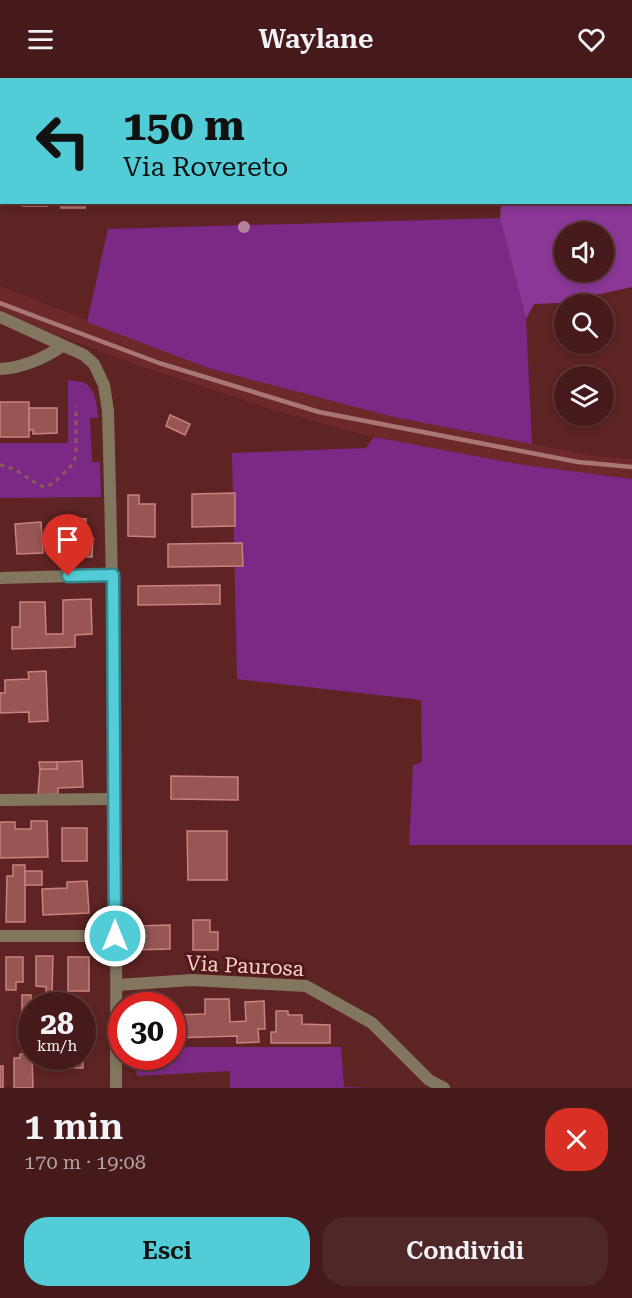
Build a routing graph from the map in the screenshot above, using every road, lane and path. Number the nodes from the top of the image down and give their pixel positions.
1 (0, 317) edge
2 (62, 346) junction
3 (0, 369) edge
4 (76, 406) dead end
5 (0, 465) edge
6 (113, 575) junction
7 (0, 578) edge
8 (115, 799) junction
9 (0, 800) edge
10 (0, 936) edge
11 (115, 936) junction
12 (117, 985) junction
13 (116, 1088) edge
14 (444, 1088) edge

1 - 2 street
2 - 3 street
2 - 6 street
4 - 5 path
6 - 7 street
6 - 8 street
8 - 9 street
8 - 11 street
10 - 11 street
11 - 12 street
12 - 13 street
12 - 14 street, Via Paurosa

